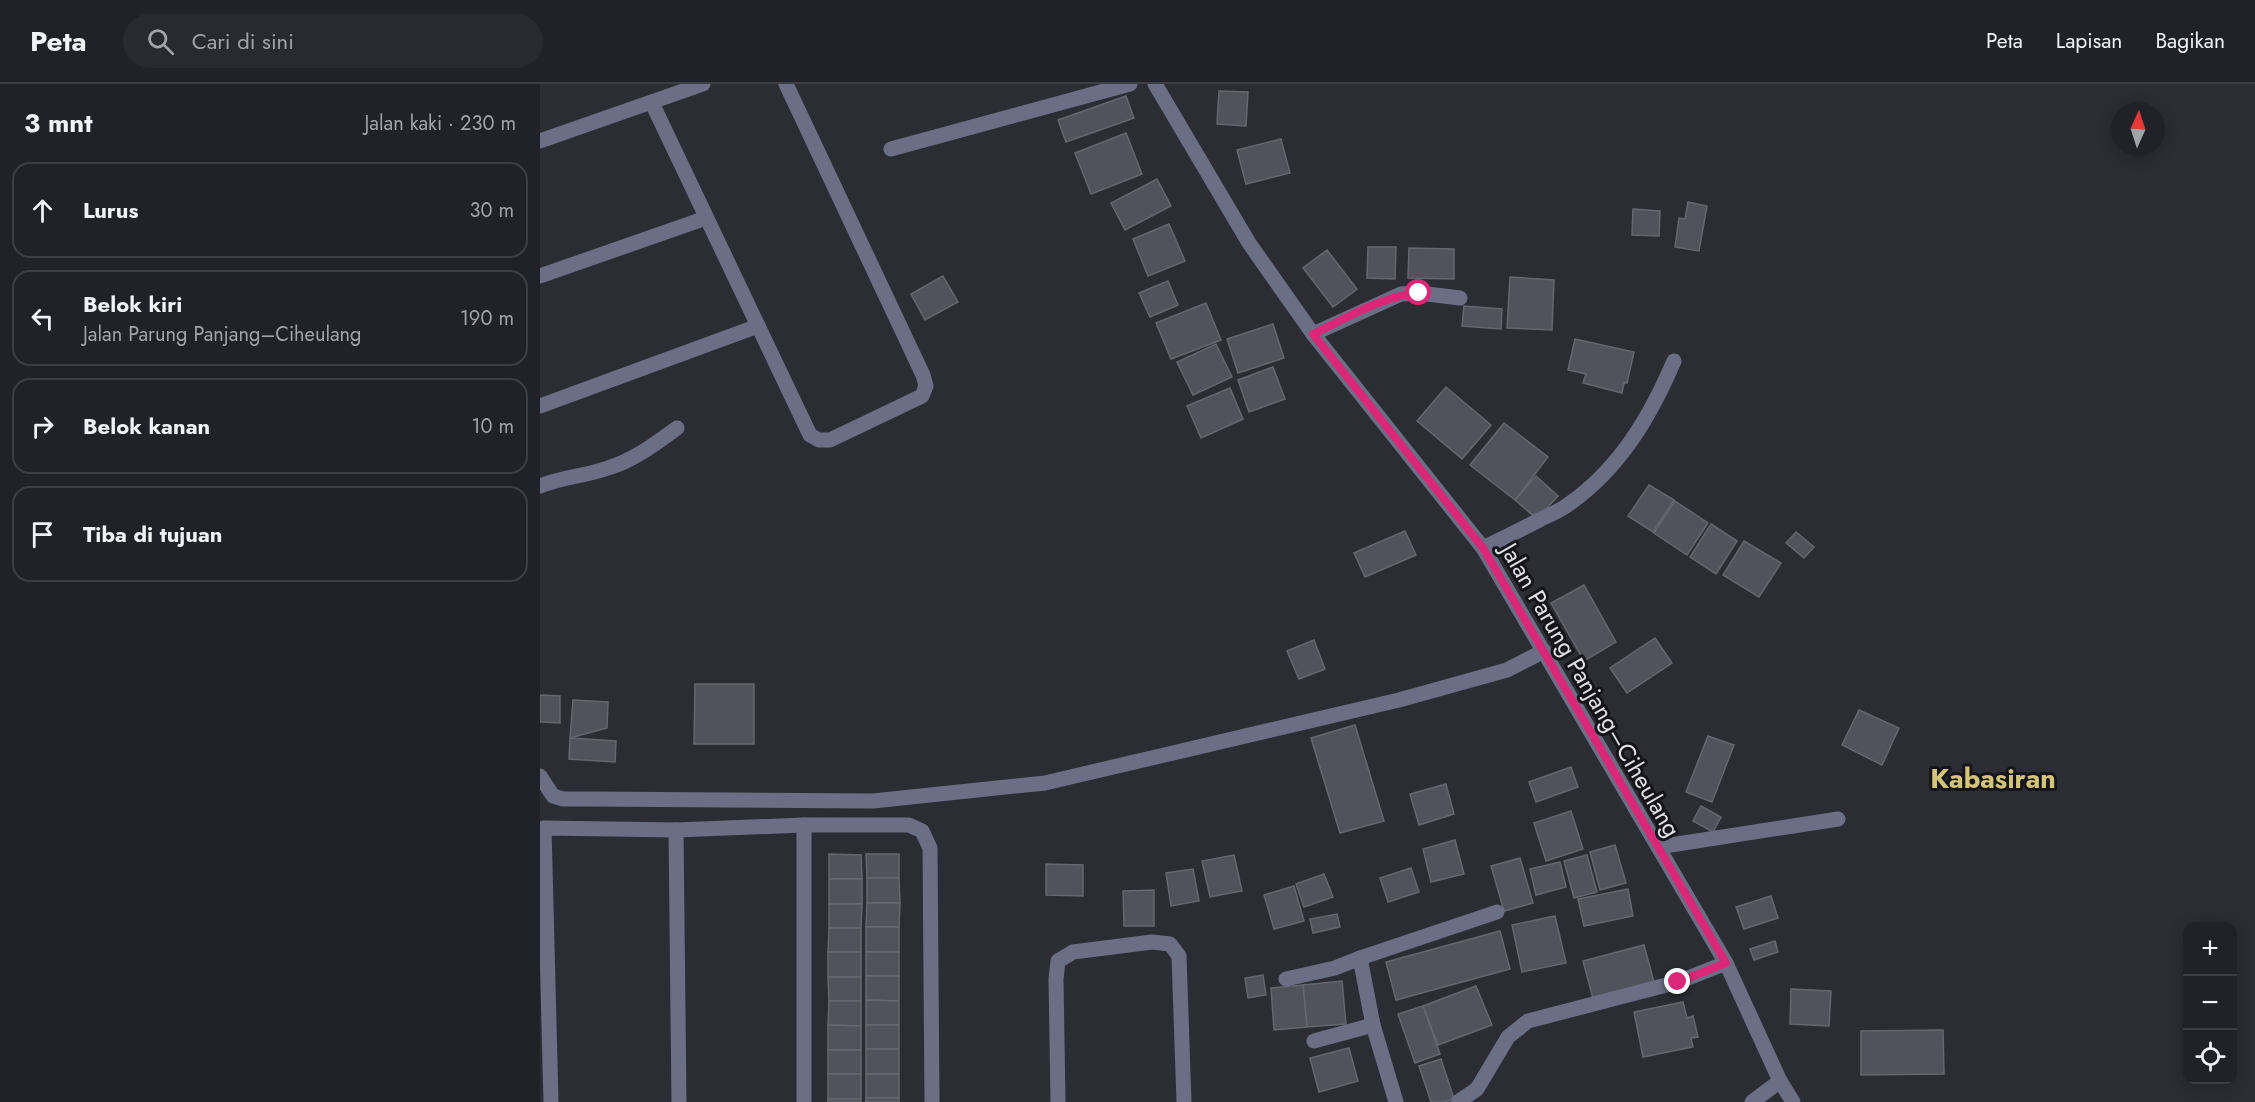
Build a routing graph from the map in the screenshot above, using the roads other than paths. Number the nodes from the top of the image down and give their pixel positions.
1 (703, 84) edge
2 (786, 84) edge
3 (1130, 84) edge
4 (1155, 84) edge
5 (652, 103) junction
6 (540, 141) edge
7 (891, 149) dead end
8 (706, 218) junction
9 (540, 276) edge
10 (1460, 298) dead end
11 (758, 326) junction
12 (1313, 334) junction
13 (1674, 361) dead end
14 (540, 406) edge
15 (677, 428) dead end
16 (540, 486) edge
17 (1483, 548) junction
18 (1544, 651) junction
19 (540, 776) edge
20 (1838, 819) dead end
21 (804, 825) junction
22 (542, 828) edge
23 (676, 830) junction
24 (1658, 847) junction
25 (1497, 912) dead end
26 (1360, 958) junction
27 (1726, 963) junction
28 (1286, 979) dead end
29 (1373, 1025) junction
30 (1314, 1041) dead end
31 (1780, 1081) junction
32 (551, 1102) edge
33 (679, 1102) edge
34 (804, 1102) edge
35 (932, 1102) edge
36 (1058, 1102) edge
37 (1184, 1102) edge
38 (1396, 1102) edge
39 (1458, 1102) edge
40 (1752, 1102) edge
41 (1792, 1102) edge

1 - 5 street
2 - 11 street
3 - 7 street
4 - 12 street, Jalan Parung Panjang–Ciheulang
5 - 6 street
5 - 8 street
8 - 9 street
8 - 11 street
10 - 12 street
11 - 14 street
12 - 17 street, Jalan Parung Panjang–Ciheulang
13 - 17 street
15 - 16 street
17 - 18 street, Jalan Parung Panjang–Ciheulang
18 - 19 street
18 - 24 street, Jalan Parung Panjang–Ciheulang
20 - 24 street
21 - 23 street
21 - 34 street
21 - 35 street
22 - 23 street
22 - 32 street
23 - 33 street
24 - 27 street, Jalan Parung Panjang–Ciheulang
25 - 26 street
26 - 28 street
26 - 29 street
27 - 31 street, Jalan Parung Panjang–Ciheulang
27 - 39 street
29 - 30 street
29 - 38 street
31 - 40 street
31 - 41 street, Jalan Parung Panjang–Ciheulang
36 - 37 street

